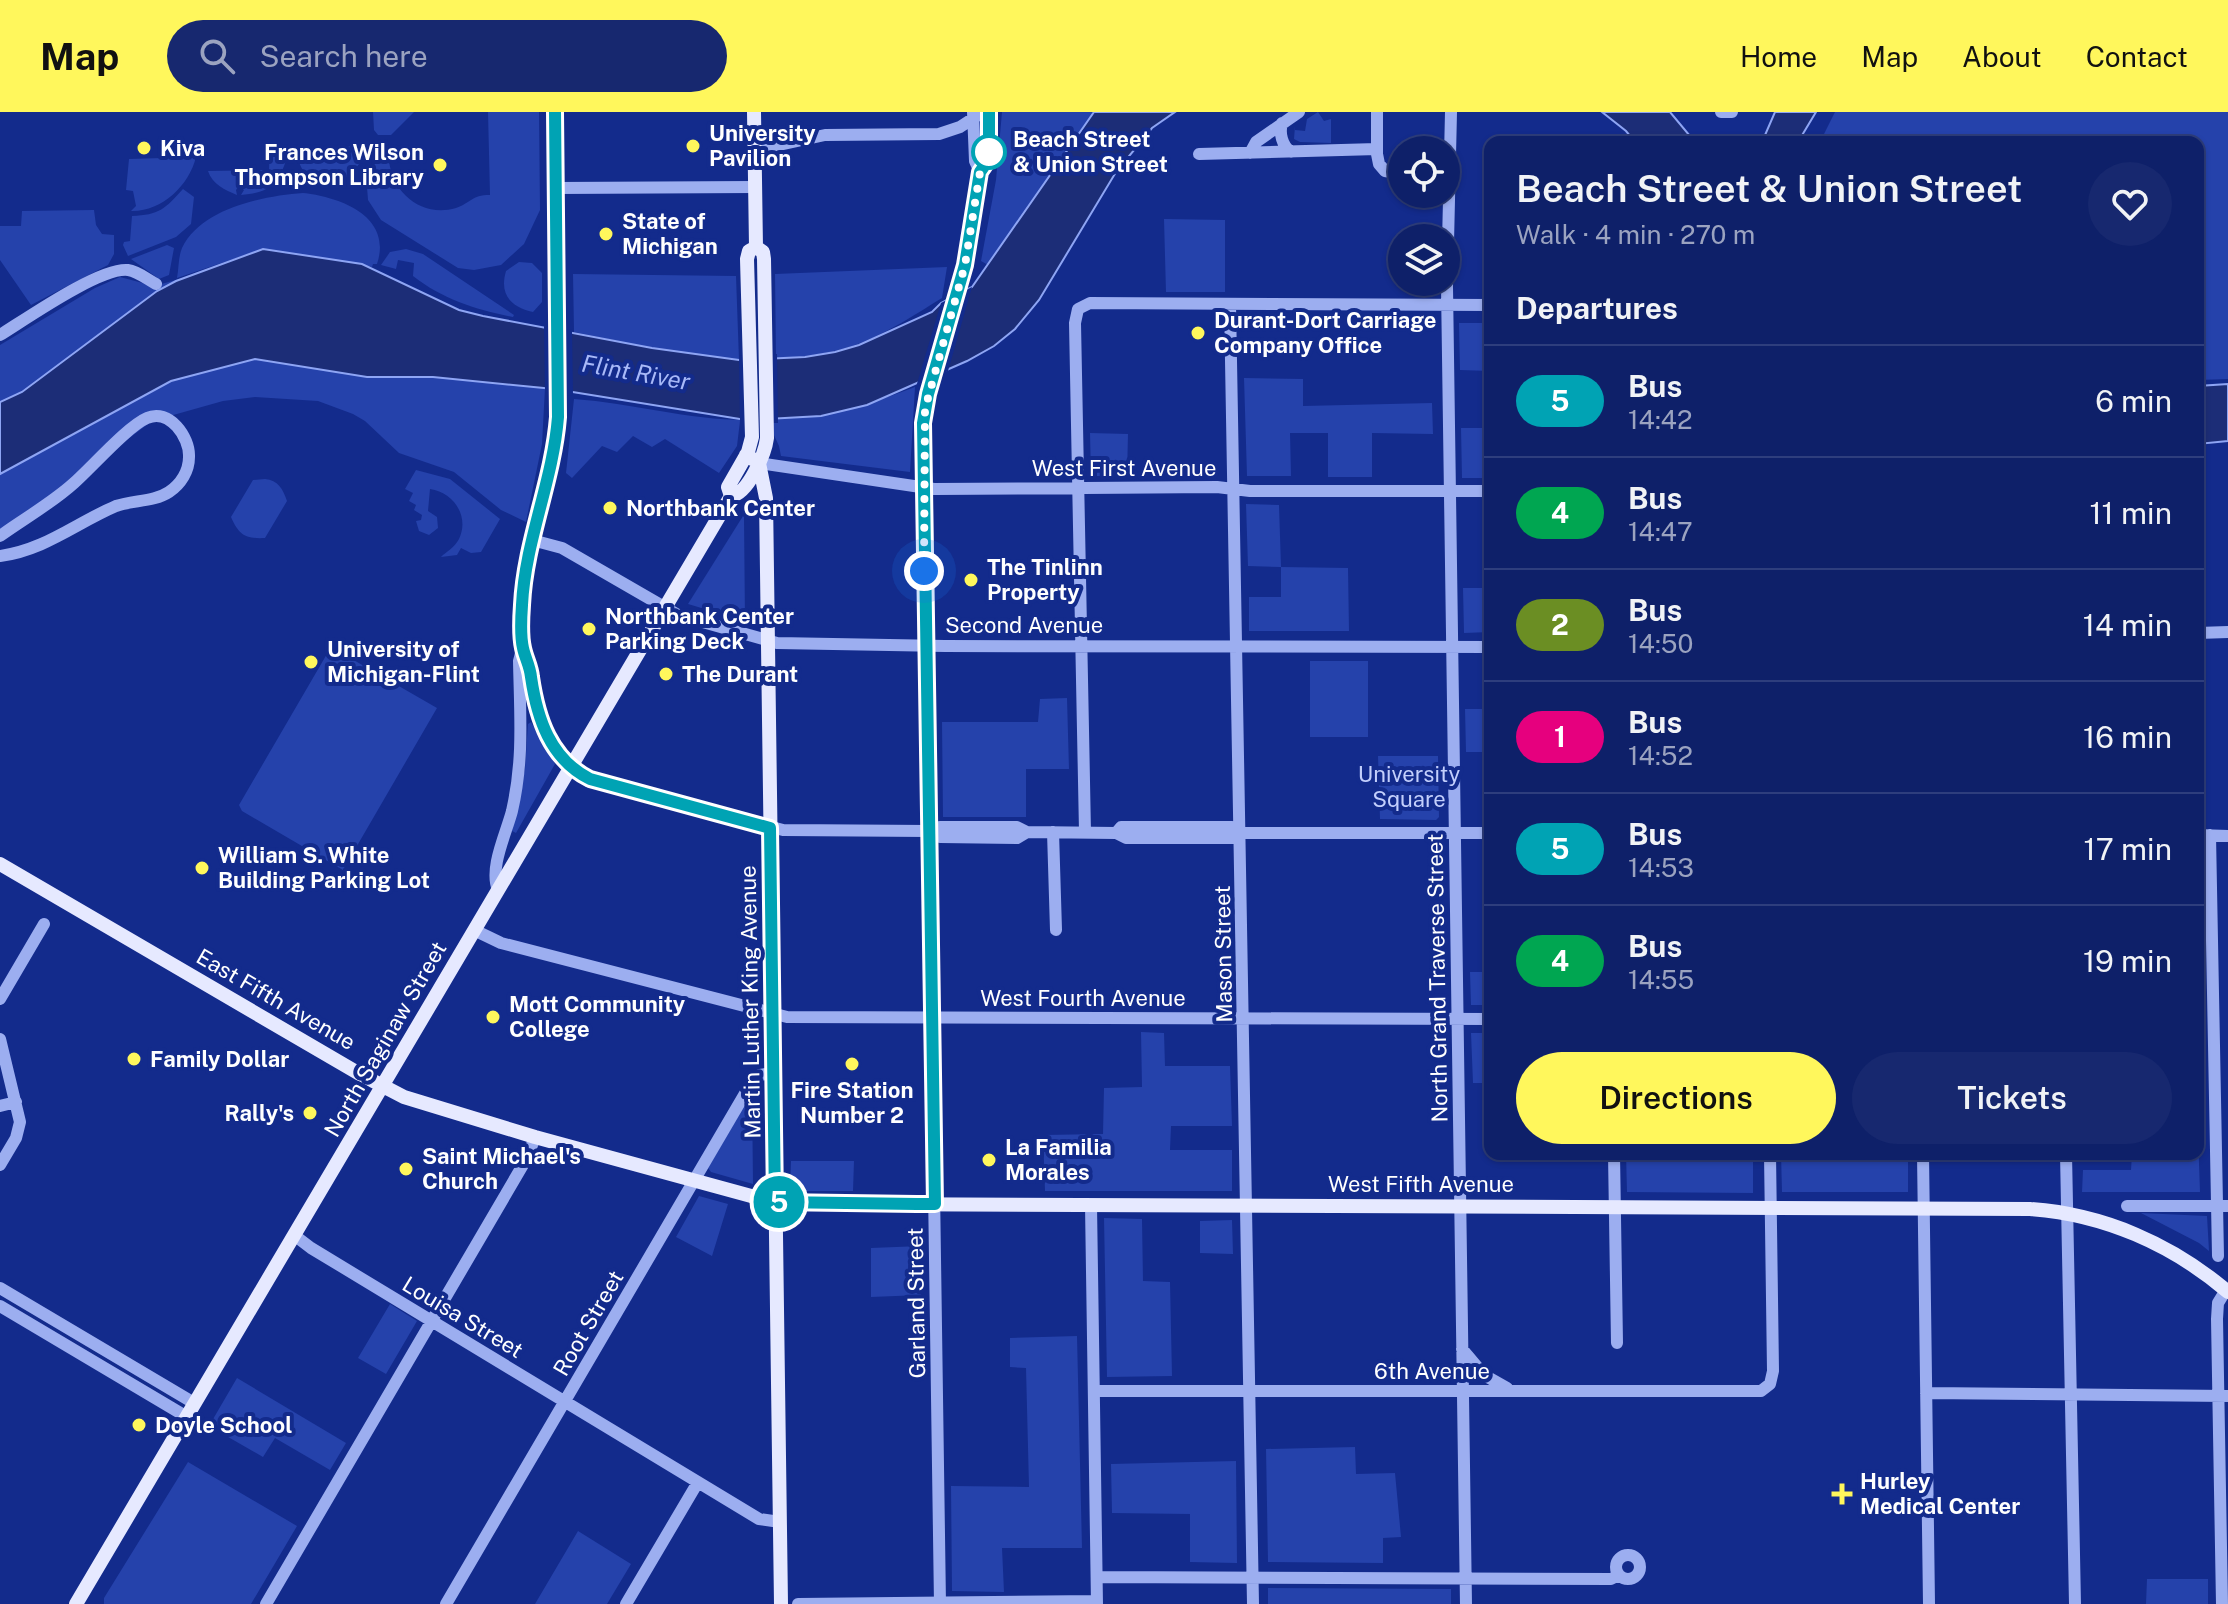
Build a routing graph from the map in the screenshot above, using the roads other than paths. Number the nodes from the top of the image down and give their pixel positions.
1 (555, 112) edge
2 (754, 112) edge
3 (1299, 112) edge
4 (1377, 112) edge
5 (1451, 112) edge
6 (1721, 112) edge
7 (1732, 112) edge
8 (980, 114) edge
9 (1282, 123) junction
10 (1450, 136) edge
11 (1377, 149) junction
12 (755, 150) junction
13 (1291, 152) junction
14 (1250, 153) junction
15 (1199, 154) dead end
16 (1388, 171) edge
17 (755, 187) junction
18 (556, 188) junction
19 (1448, 208) edge
20 (156, 284) dead end
21 (1230, 304) junction
22 (1447, 305) junction
23 (1484, 305) edge
24 (0, 335) edge
25 (752, 459) junction
26 (924, 488) junction
27 (1078, 488) junction
28 (1234, 489) junction
29 (1450, 491) junction
30 (1484, 491) edge
31 (0, 536) edge
32 (532, 540) junction
33 (0, 556) edge
34 (664, 608) junction
35 (2228, 632) edge
36 (2204, 633) edge
37 (767, 641) junction
38 (925, 645) junction
39 (1237, 645) junction
40 (1082, 646) junction
41 (1452, 647) junction
42 (1484, 647) edge
43 (523, 652) junction
44 (572, 767) junction
45 (770, 828) junction
46 (929, 831) junction
47 (1053, 832) junction
48 (1085, 832) junction
49 (1241, 833) junction
50 (1455, 833) junction
51 (1484, 833) edge
52 (2204, 835) edge
53 (2228, 836) edge
54 (0, 864) edge
55 (498, 890) junction
56 (44, 924) dead end
57 (474, 930) junction
58 (1056, 930) dead end
59 (0, 999) edge
60 (773, 1014) junction
61 (932, 1018) junction
62 (1244, 1018) junction
63 (1458, 1019) junction
64 (1484, 1019) edge
65 (0, 1039) edge
66 (773, 1073) junction
67 (382, 1086) junction
68 (16, 1102) junction
69 (0, 1106) edge
70 (535, 1137) junction
71 (1614, 1160) edge
72 (1770, 1160) edge
73 (1923, 1160) edge
74 (2066, 1160) edge
75 (0, 1165) edge
76 (694, 1181) junction
77 (775, 1202) junction
78 (935, 1204) junction
79 (1091, 1205) junction
80 (1247, 1205) junction
81 (1460, 1206) junction
82 (1615, 1206) junction
83 (1771, 1206) junction
84 (2127, 1206) dead end
85 (2222, 1206) edge
86 (1924, 1207) junction
87 (2067, 1212) junction
88 (294, 1235) junction
89 (2218, 1256) dead end
90 (1, 1290) edge
91 (2227, 1291) edge
92 (0, 1306) edge
93 (32, 1307) junction
94 (24, 1320) junction
95 (432, 1322) junction
96 (2228, 1331) edge
97 (1617, 1343) dead end
98 (2218, 1347) junction
99 (1462, 1349) junction
100 (1250, 1390) junction
101 (1463, 1390) junction
102 (1095, 1391) junction
103 (1512, 1391) junction
104 (1926, 1393) junction
105 (2070, 1394) junction
106 (2223, 1395) edge
107 (565, 1403) junction
108 (190, 1410) junction
109 (698, 1482) junction
110 (780, 1522) junction
111 (1619, 1575) dead end
112 (1097, 1577) junction
113 (1253, 1577) junction
114 (1466, 1578) junction
115 (77, 1603) edge
116 (940, 1603) edge
117 (1097, 1603) edge
118 (266, 1604) edge
119 (446, 1604) edge
120 (626, 1604) edge
121 (781, 1604) edge
122 (798, 1604) edge
123 (1253, 1604) edge
124 (1466, 1604) edge
125 (1929, 1604) edge
126 (2075, 1604) edge
127 (2222, 1604) edge

1 - 18 street
2 - 12 main road
3 - 9 street
4 - 11 street
5 - 10 street, North Grand Traverse Street
6 - 7 street
8 - 12 street
8 - 26 street, Garland Street
9 - 13 street
9 - 14 street
11 - 13 street
11 - 16 street
12 - 17 main road
13 - 14 street
14 - 15 street
17 - 18 street
17 - 25 main road
18 - 32 street
19 - 22 street, North Grand Traverse Street
20 - 24 street
21 - 22 street
21 - 27 street
21 - 28 street, Mason Street
22 - 23 street
22 - 29 street, North Grand Traverse Street
25 - 26 street, West First Avenue
25 - 34 main road, North Saginaw Street
25 - 37 main road, Martin Luther King Avenue
26 - 27 street, West First Avenue
26 - 38 street, Garland Street
27 - 28 street, West First Avenue
27 - 40 street
28 - 29 street, West First Avenue
28 - 39 street, Mason Street
29 - 30 street, West First Avenue
29 - 41 street, North Grand Traverse Street
31 - 33 street
32 - 34 street, Second Avenue
32 - 43 street
34 - 37 street, Second Avenue
34 - 44 main road, North Saginaw Street
35 - 36 street
37 - 38 street, Second Avenue
37 - 45 main road, Martin Luther King Avenue
38 - 40 street, Second Avenue
38 - 46 street, Garland Street
39 - 40 street, Second Avenue
39 - 41 street, Second Avenue
39 - 49 street, Mason Street
40 - 48 street
41 - 42 street, Second Avenue
41 - 50 street, North Grand Traverse Street
43 - 44 street
43 - 55 street
44 - 45 street
44 - 55 main road, North Saginaw Street
45 - 46 street
45 - 60 main road, Martin Luther King Avenue
46 - 47 street
46 - 61 street, Garland Street
47 - 48 street
47 - 58 street
48 - 49 street
49 - 50 street
49 - 62 street, Mason Street
50 - 51 street
50 - 63 street, North Grand Traverse Street
52 - 53 street
52 - 85 street
54 - 67 main road, East Fifth Avenue
55 - 57 main road, North Saginaw Street
56 - 59 street
57 - 60 street, West Fourth Avenue
57 - 67 main road, North Saginaw Street
60 - 61 street, West Fourth Avenue
60 - 66 main road, Martin Luther King Avenue
61 - 62 street, West Fourth Avenue
61 - 78 street, Garland Street
62 - 63 street, West Fourth Avenue
62 - 80 street, Mason Street
63 - 64 street, West Fourth Avenue
63 - 81 street, North Grand Traverse Street
65 - 68 street
66 - 76 street, Root Street
66 - 77 main road, Martin Luther King Avenue
67 - 70 main road, East Fifth Avenue
67 - 88 main road, North Saginaw Street
68 - 69 street
68 - 75 street
70 - 76 main road, East Fifth Avenue
70 - 95 street
71 - 82 street
72 - 83 street
73 - 86 street
74 - 87 street
76 - 77 main road, East Fifth Avenue
76 - 107 street, Root Street
77 - 78 main road, West Fifth Avenue
77 - 110 main road, Martin Luther King Avenue
78 - 79 main road, West Fifth Avenue
78 - 116 street, Garland Street
79 - 80 main road, West Fifth Avenue
79 - 102 street
80 - 81 main road, West Fifth Avenue
80 - 100 street, Mason Street
81 - 82 main road, West Fifth Avenue
81 - 99 street, North Grand Traverse Street
82 - 83 main road, West Fifth Avenue
82 - 97 street
83 - 86 main road, West Fifth Avenue
83 - 103 street, 6th Avenue
84 - 85 street
85 - 89 street
86 - 87 main road, West Fifth Avenue
86 - 104 street
87 - 91 main road, West Fifth Avenue
87 - 105 street
88 - 95 street, Louisa Street
88 - 108 main road, North Saginaw Street
90 - 93 street
91 - 98 street
92 - 94 street
93 - 94 street
93 - 108 street
94 - 108 street
95 - 107 street, Louisa Street
95 - 118 street
96 - 98 street
98 - 106 street
99 - 101 street, North Grand Traverse Street
99 - 103 street
100 - 101 street, 6th Avenue
100 - 102 street, 6th Avenue
100 - 113 street, Mason Street
101 - 103 street, 6th Avenue
101 - 114 street, North Grand Traverse Street
102 - 112 street
104 - 105 street
104 - 125 street
105 - 106 street
105 - 126 street
106 - 127 street
107 - 109 street, Louisa Street
107 - 119 street, Root Street
108 - 115 main road, North Saginaw Street
109 - 110 street, Louisa Street
109 - 120 street
110 - 121 main road, Martin Luther King Avenue
111 - 114 street
112 - 113 street
112 - 117 street
113 - 114 street
113 - 123 street, Mason Street
114 - 124 street, North Grand Traverse Street
116 - 117 street
116 - 122 street

